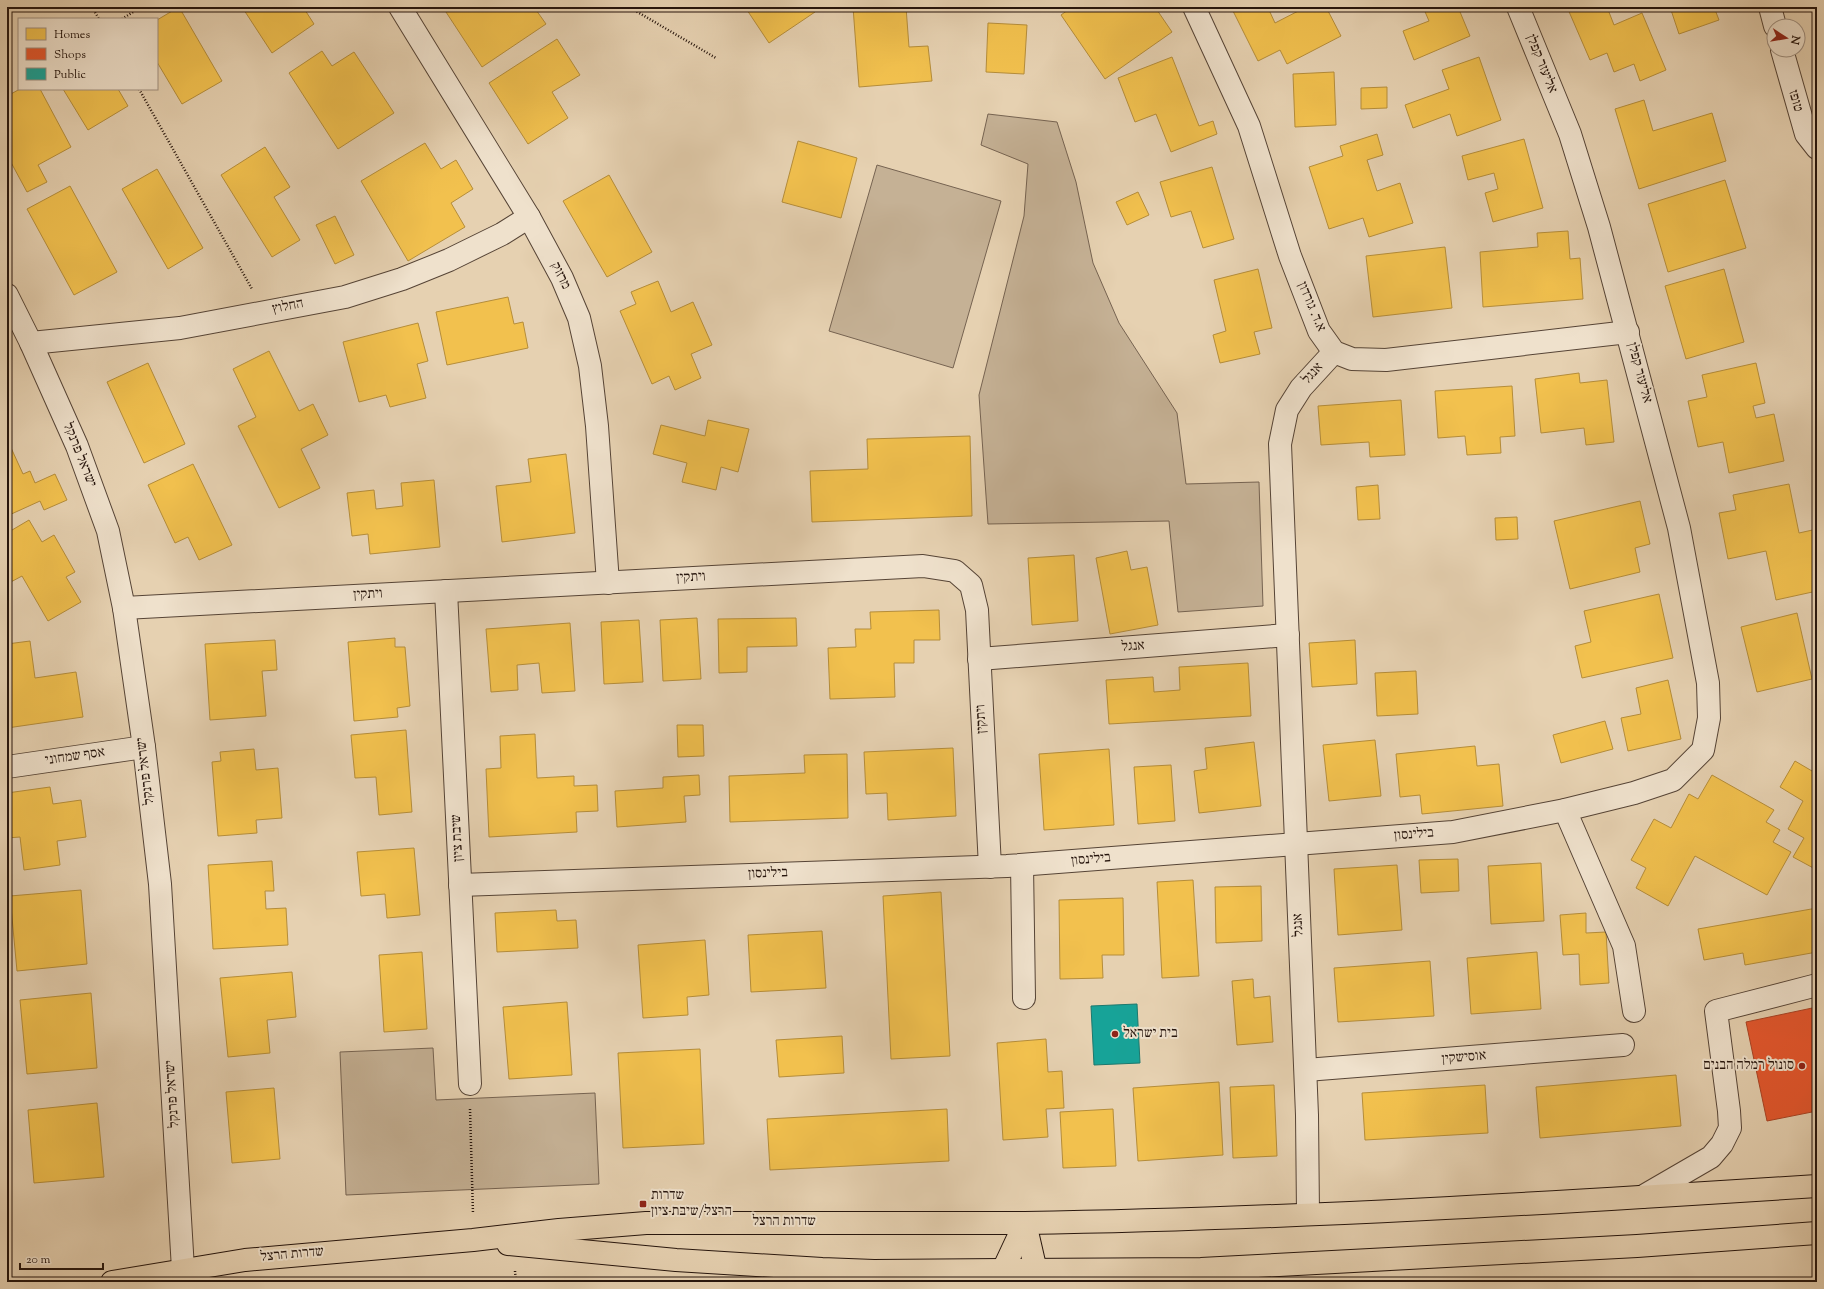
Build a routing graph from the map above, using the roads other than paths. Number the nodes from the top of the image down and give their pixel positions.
1 (400, 7) edge
2 (1194, 7) edge
3 (1518, 7) edge
4 (1770, 7) edge
5 (1773, 18) edge
6 (1784, 58) edge
7 (1817, 148) edge
8 (529, 217) junction
9 (7, 295) edge
10 (1628, 332) junction
11 (31, 343) junction
12 (1334, 352) junction
13 (608, 583) junction
14 (446, 591) junction
15 (124, 608) junction
16 (1288, 635) junction
17 (979, 659) junction
18 (144, 747) junction
19 (1703, 750) joint
20 (7, 767) edge
21 (1565, 810) junction
22 (1295, 843) junction
23 (1022, 865) junction
24 (990, 867) junction
25 (460, 885) junction
26 (1817, 985) edge
27 (1024, 998) dead end
28 (1634, 1011) dead end
29 (1623, 1045) dead end
30 (1306, 1070) junction
31 (470, 1084) road end
32 (1817, 1186) edge
33 (1642, 1198) junction
34 (1308, 1214) junction
35 (1025, 1223) junction
36 (1817, 1233) edge
37 (473, 1240) junction
38 (183, 1269) junction
39 (1201, 1269) junction
40 (874, 1271) junction
41 (1002, 1276) edge
42 (1034, 1276) edge
43 (112, 1282) edge
44 (896, 1282) edge
45 (1162, 1282) edge

1 - 8 street, מרזוק
2 - 12 street, א.ד. גורדון
3 - 10 street, אליעזר קפלן
4 - 5 street
6 - 7 street, טופז
8 - 11 street, החלוץ
8 - 13 street, מרזוק
9 - 11 street, ישראל פרנקל
10 - 12 street
10 - 19 street, אליעזר קפלן
11 - 15 street, ישראל פרנקל
12 - 16 street, אנגל
13 - 14 street, ויתקין
13 - 17 street, ויתקין
14 - 15 street, ויתקין
14 - 25 street, שיבת ציון
15 - 18 street, ישראל פרנקל
16 - 17 street, אנגל
16 - 22 street, אנגל
17 - 24 street, ויתקין
18 - 20 street, אסף שמחוני
18 - 38 street, ישראל פרנקל
19 - 21 street, בילינסון
21 - 22 street, בילינסון
21 - 28 street
22 - 23 street, בילינסון
22 - 30 street, אנגל
23 - 24 street, בילינסון
23 - 27 street
24 - 25 street, בילינסון
25 - 31 street, שיבת ציון
26 - 33 street
29 - 30 street, אוסישקין
30 - 34 street, אנגל
32 - 33 main road, שדרות הרצל
33 - 34 main road, שדרות הרצל
34 - 35 main road, שדרות הרצל
35 - 37 main road, שדרות הרצל
35 - 41 main road
35 - 42 main road
36 - 39 main road
37 - 38 main road, שדרות הרצל
37 - 40 main road, שדרות הרצל
38 - 43 main road, שדרות הרצל
39 - 42 main road, שדרות הרצל
39 - 45 main road
40 - 41 main road, שדרות הרצל
40 - 44 main road
41 - 42 main road, שדרות הרצל

